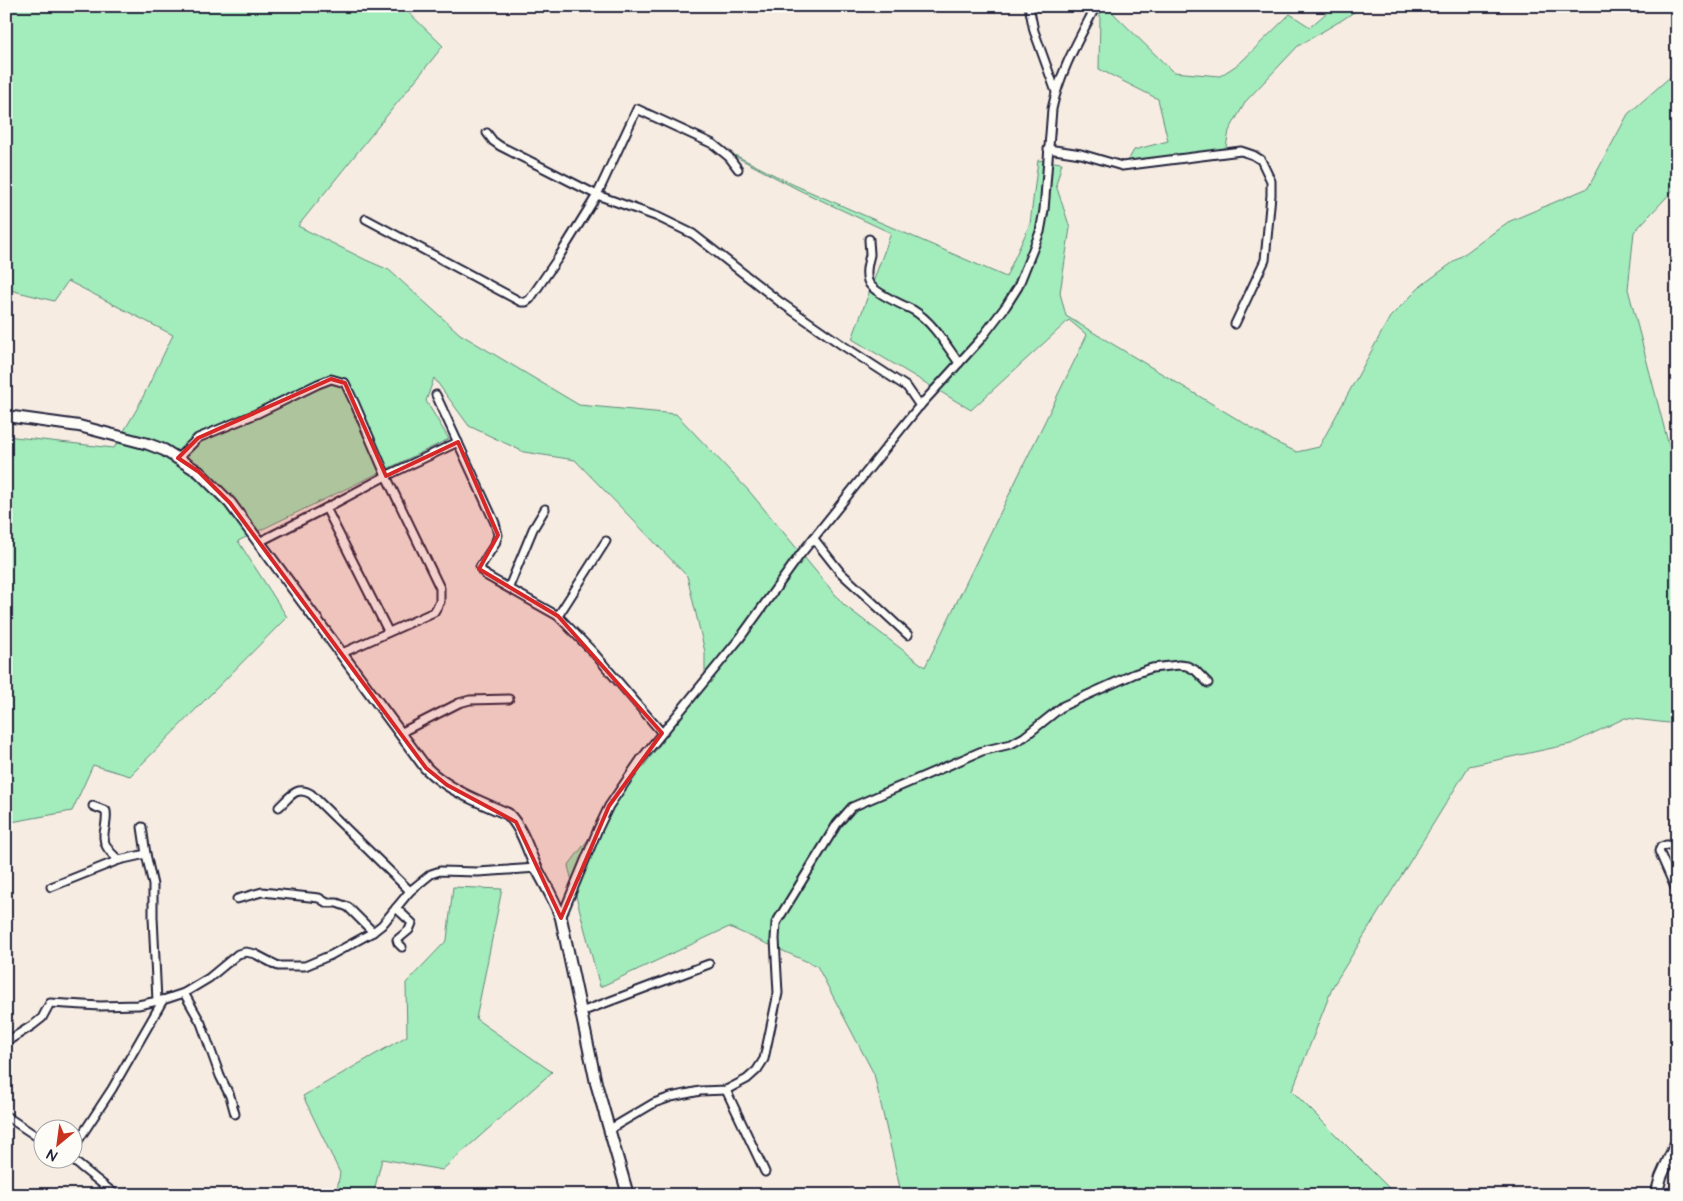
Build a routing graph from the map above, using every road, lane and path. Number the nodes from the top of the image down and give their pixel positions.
1 (1029, 6) edge
2 (1096, 6) edge
3 (1056, 92) junction
4 (488, 133) dead end
5 (1048, 149) junction
6 (738, 169) dead end
7 (597, 195) junction
8 (366, 219) dead end
9 (869, 239) dead end
10 (1235, 324) dead end
11 (959, 363) junction
12 (436, 394) dead end
13 (920, 406) junction
14 (6, 416) edge
15 (458, 442) junction
16 (178, 458) junction
17 (386, 476) junction
18 (326, 508) junction
19 (545, 509) dead end
20 (814, 539) junction
21 (606, 541) dead end
22 (259, 542) junction
23 (509, 587) junction
24 (558, 616) junction
25 (388, 631) junction
26 (908, 635) dead end
27 (340, 654) junction
28 (1208, 683) dead end
29 (509, 699) dead end
30 (400, 733) junction
31 (662, 733) junction
32 (93, 806) dead end
33 (279, 807) dead end
34 (142, 827) dead end
35 (1677, 845) edge
36 (146, 854) junction
37 (119, 860) junction
38 (537, 868) junction
39 (51, 887) dead end
40 (410, 891) junction
41 (1677, 892) edge
42 (238, 899) dead end
43 (396, 908) junction
44 (561, 918) junction
45 (373, 932) junction
46 (402, 947) dead end
47 (709, 964) dead end
48 (184, 993) junction
49 (160, 1000) junction
50 (581, 1012) junction
51 (6, 1042) edge
52 (726, 1090) junction
53 (235, 1114) dead end
54 (6, 1116) edge
55 (610, 1129) junction
56 (32, 1133) edge
57 (82, 1135) edge
58 (1677, 1141) edge
59 (82, 1168) edge
60 (764, 1172) dead end
61 (116, 1195) edge
62 (628, 1195) edge
63 (1656, 1195) edge

1 - 3 street
2 - 3 street
3 - 5 street
4 - 7 street
5 - 10 street
5 - 11 street
6 - 7 street
7 - 8 street
7 - 13 street
9 - 11 street
11 - 13 street
12 - 15 street
13 - 20 street
14 - 16 street
15 - 17 street
15 - 23 street
16 - 17 street
16 - 22 street
17 - 18 street
17 - 25 street
18 - 22 street
18 - 25 street
19 - 23 street
20 - 26 street
20 - 31 street
21 - 24 street
22 - 27 street
23 - 24 street
24 - 31 street
25 - 27 street
27 - 30 street
28 - 52 street
29 - 30 street
30 - 38 street
31 - 44 street
32 - 37 street
33 - 40 street
34 - 36 street
35 - 41 street
36 - 37 street
36 - 49 street
37 - 39 street
38 - 40 street
38 - 44 street
40 - 43 street
42 - 45 street
43 - 45 street
43 - 46 street
44 - 50 street
45 - 48 street
47 - 50 street
48 - 49 street
48 - 53 street
49 - 51 street
49 - 57 street
50 - 55 street
52 - 55 street
52 - 60 street
54 - 56 street
55 - 62 street
58 - 63 street
59 - 61 street

